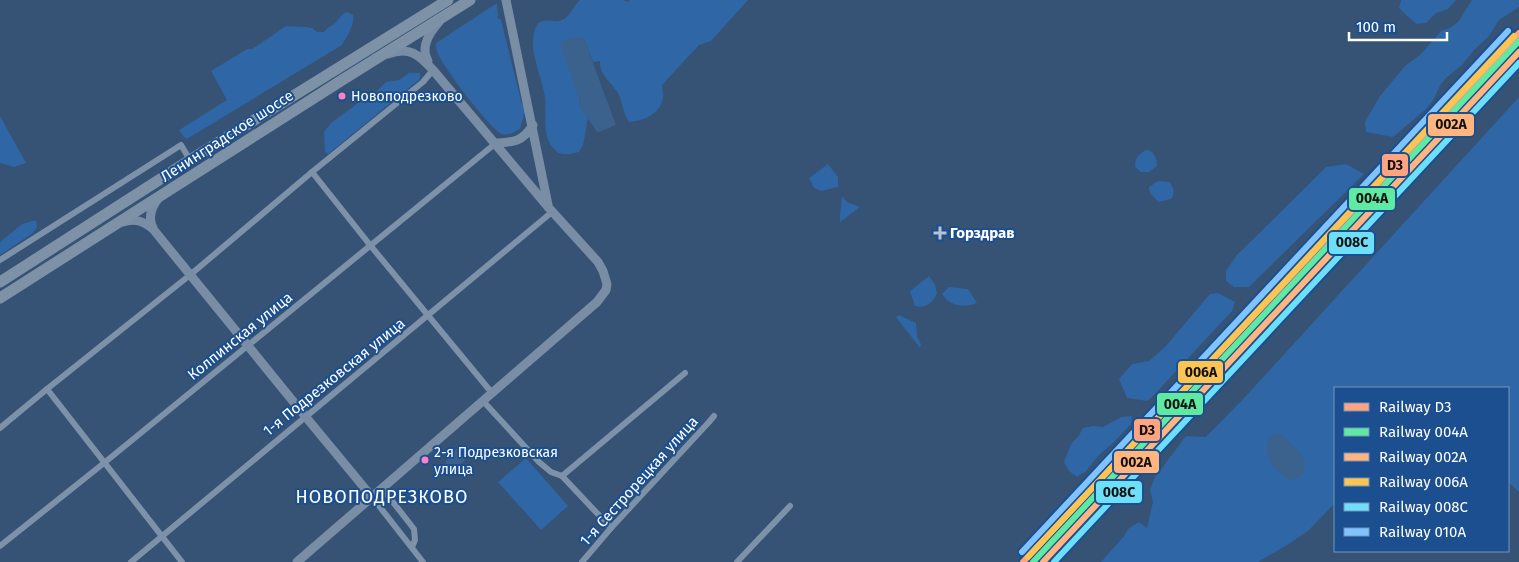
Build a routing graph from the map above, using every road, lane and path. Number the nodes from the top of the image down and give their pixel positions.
1 (448, 0) edge
2 (470, 0) edge
3 (506, 3) edge
4 (451, 13) junction
5 (379, 58) junction
6 (434, 70) junction
7 (532, 125) junction
8 (496, 143) junction
9 (190, 160) junction
10 (312, 172) junction
11 (162, 194) junction
12 (550, 210) junction
13 (115, 225) junction
14 (153, 229) junction
15 (370, 245) junction
16 (0, 260) edge
17 (190, 275) junction
18 (0, 282) edge
19 (0, 298) edge
20 (428, 316) junction
21 (248, 346) junction
22 (685, 373) dead end
23 (47, 389) junction
24 (492, 393) junction
25 (483, 401) junction
26 (305, 416) junction
27 (714, 416) dead end
28 (0, 428) edge
29 (104, 463) junction
30 (562, 476) junction
31 (382, 488) junction
32 (372, 497) junction
33 (790, 506) dead end
34 (610, 528) junction
35 (162, 537) junction
36 (0, 546) edge
37 (412, 548) junction
38 (131, 562) edge
39 (182, 562) edge
40 (297, 562) edge
41 (423, 562) edge
42 (582, 562) edge
43 (737, 562) edge

1 - 9 highway, Ленинградское шоссе
2 - 4 highway, Ленинградское шоссе
3 - 7 street
4 - 5 highway, Ленинградское шоссе
4 - 6 street
5 - 6 street
5 - 11 highway, Ленинградское шоссе
6 - 8 street
6 - 10 street
7 - 8 street
7 - 12 street
8 - 12 street
8 - 15 street, Колпинская улица
9 - 16 street
9 - 18 highway, Ленинградское шоссе
10 - 15 street
10 - 17 street
11 - 13 highway, Ленинградское шоссе
11 - 14 street
12 - 20 street, 1-я Подрезковская улица
12 - 24 street
13 - 14 street
13 - 19 highway, Ленинградское шоссе
14 - 17 street
15 - 20 street
15 - 21 street, Колпинская улица
17 - 21 street
17 - 23 street
20 - 24 street
20 - 26 street, 1-я Подрезковская улица
21 - 26 street
21 - 29 street, Колпинская улица
22 - 30 street
23 - 28 street
23 - 29 street
24 - 25 street
25 - 30 street
25 - 31 street
26 - 32 street
26 - 35 street, 1-я Подрезковская улица
27 - 34 street, 1-я Сестрорецкая улица
29 - 35 street
29 - 36 street, Колпинская улица
30 - 34 street
31 - 32 street
31 - 37 street
32 - 37 street
32 - 40 street
33 - 43 street
34 - 42 street, 1-я Сестрорецкая улица
35 - 38 street, 1-я Подрезковская улица
35 - 39 street
37 - 41 street

